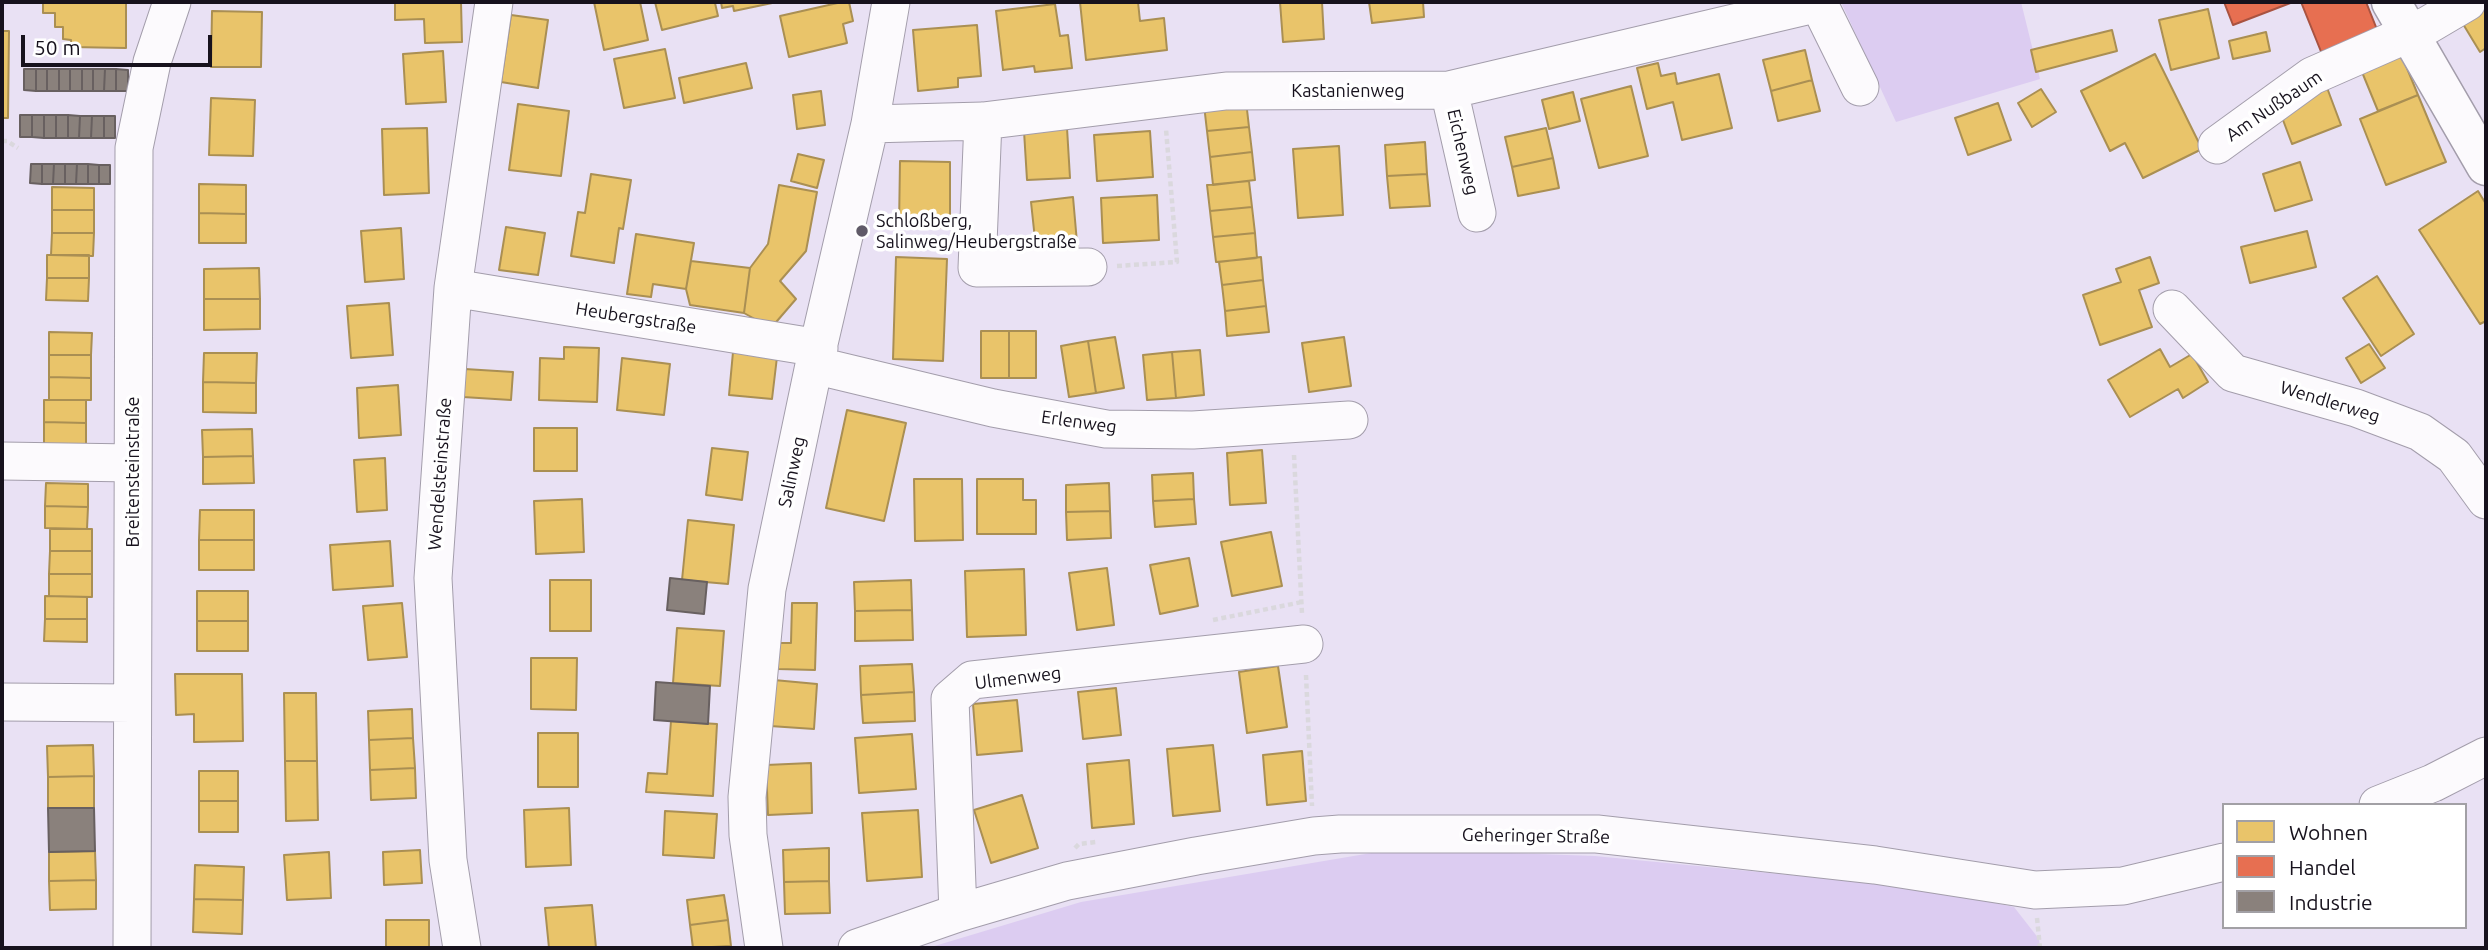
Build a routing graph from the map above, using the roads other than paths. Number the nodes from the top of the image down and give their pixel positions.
1 (172, 2) edge
2 (494, 2) edge
3 (891, 2) edge
4 (2468, 2) edge
5 (1818, 3) edge
6 (2399, 18) edge
7 (1860, 87) dead end
8 (1448, 90) junction
9 (984, 121) junction
10 (870, 124) junction
11 (2217, 145) dead end
12 (2486, 166) edge
13 (1477, 214) dead end
14 (1088, 267) road end
15 (453, 288) junction
16 (2172, 309) dead end
17 (817, 357) junction
18 (1349, 421) dead end
19 (2, 461) edge
20 (133, 463) junction
21 (2486, 500) edge
22 (1304, 644) dead end
23 (2, 702) edge
24 (132, 703) junction
25 (2486, 756) edge
26 (2383, 803) edge
27 (2222, 862) edge
28 (958, 913) junction
29 (132, 948) edge
30 (462, 948) edge
31 (764, 948) edge
32 (857, 948) edge

1 - 20 street, Breitensteinstraße
2 - 15 street, Wendelsteinstraße
3 - 10 street, Salinweg
4 - 6 street, Am Nußbaum
5 - 7 street
5 - 8 street, Kastanienweg
6 - 11 street, Am Nußbaum
6 - 12 main road
8 - 9 street, Kastanienweg
8 - 13 street, Eichenweg
9 - 10 street, Kastanienweg
9 - 14 street
10 - 17 street, Salinweg
15 - 17 street, Heubergstraße
15 - 30 street, Wendelsteinstraße
16 - 21 street, Wendlerweg
17 - 18 street, Erlenweg
17 - 31 street, Salinweg
19 - 20 street
20 - 24 street, Breitensteinstraße
22 - 28 street, Ulmenweg
23 - 24 street
24 - 29 street, Breitensteinstraße
25 - 26 street
27 - 28 street, Geheringer Straße
28 - 32 street, Geheringer Straße

